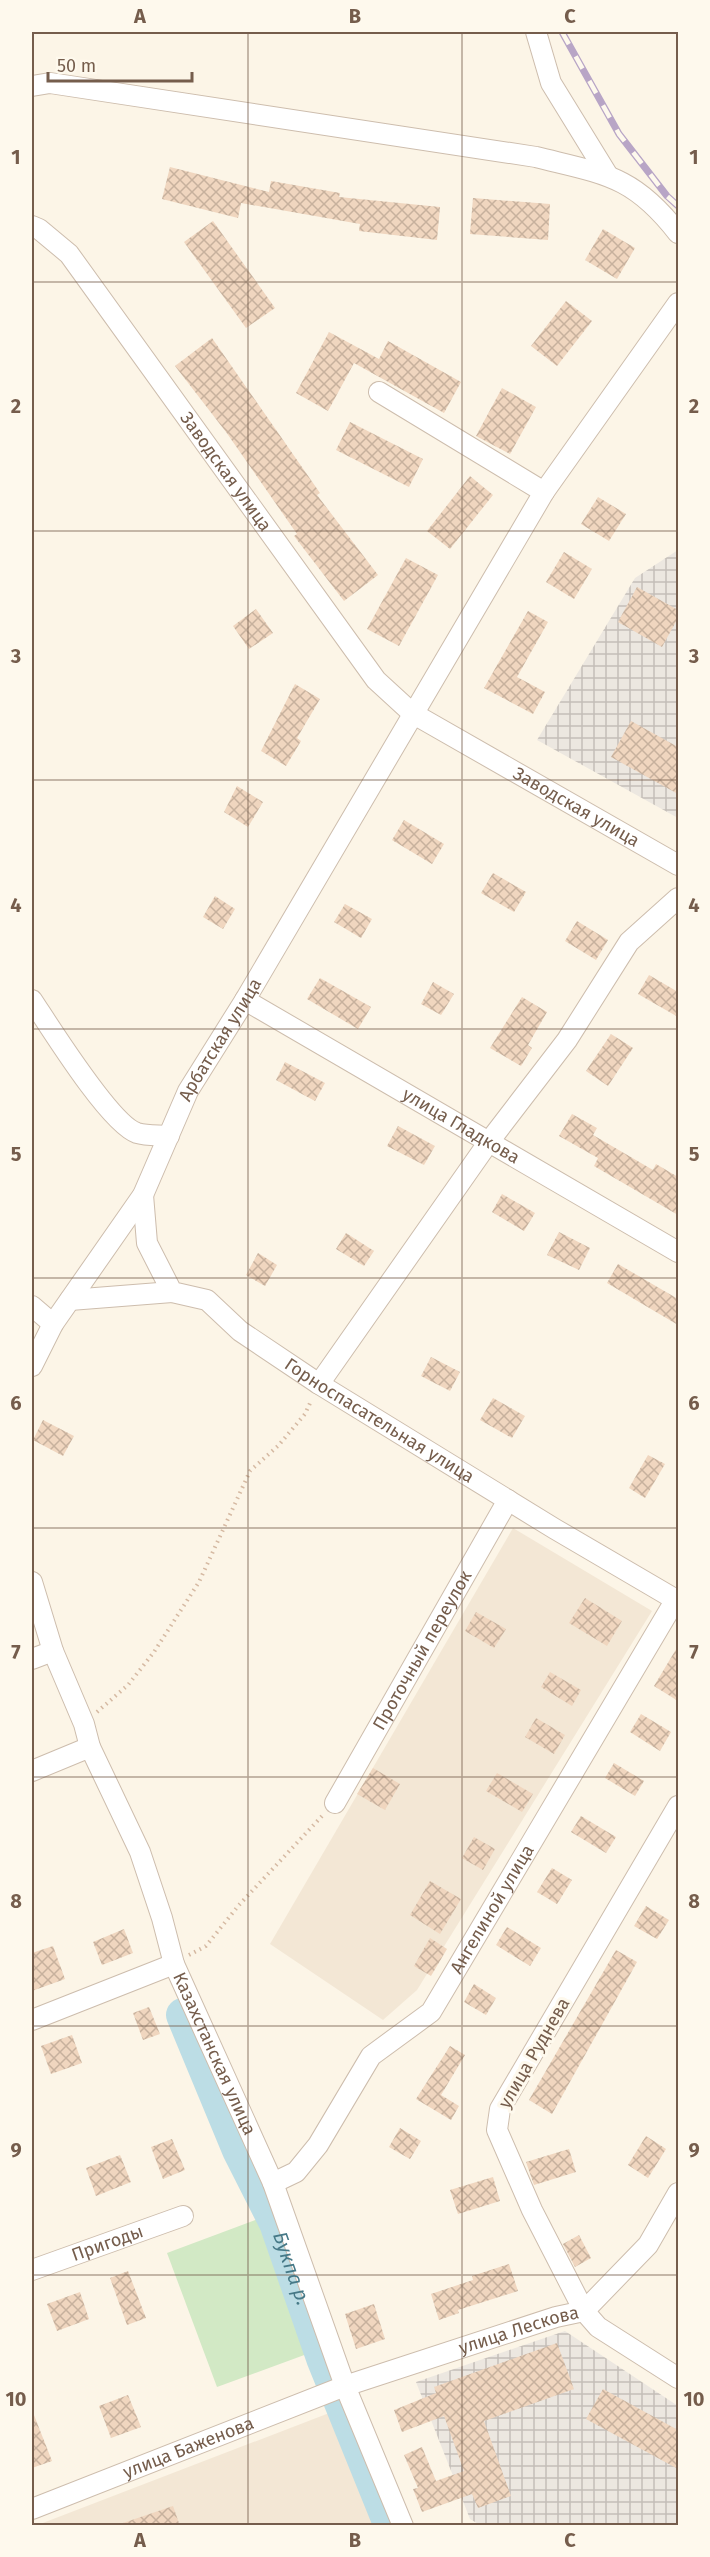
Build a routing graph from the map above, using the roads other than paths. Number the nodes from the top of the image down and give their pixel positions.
1 (536, 32) edge
2 (32, 86) edge
3 (607, 174) junction
4 (35, 228) edge
5 (678, 233) edge
6 (678, 303) edge
7 (379, 392) dead end
8 (544, 492) junction
9 (412, 713) junction
10 (678, 865) edge
11 (678, 898) edge
12 (32, 1000) edge
13 (245, 1000) junction
14 (169, 1136) junction
15 (489, 1143) junction
16 (143, 1195) junction
17 (678, 1252) edge
18 (171, 1292) junction
19 (70, 1300) junction
20 (32, 1306) edge
21 (53, 1324) junction
22 (32, 1366) edge
23 (319, 1384) junction
24 (508, 1500) junction
25 (32, 1582) edge
26 (677, 1600) edge
27 (53, 1651) junction
28 (32, 1659) edge
29 (90, 1747) junction
30 (32, 1771) edge
31 (335, 1803) road end
32 (678, 1806) edge
33 (174, 1964) junction
34 (32, 2020) edge
35 (273, 2183) junction
36 (678, 2193) edge
37 (183, 2216) dead end
38 (32, 2270) edge
39 (584, 2311) junction
40 (678, 2378) edge
41 (345, 2386) junction
42 (32, 2509) edge
43 (403, 2526) edge

1 - 3 street
2 - 3 street
3 - 5 street
4 - 9 street, Заводская улица
6 - 8 street
7 - 8 street
8 - 9 street
9 - 10 street, Заводская улица
9 - 13 street, Арбатская улица
11 - 15 street
12 - 14 street
13 - 14 street, Арбатская улица
13 - 15 street, улица Гладкова
14 - 16 street, Арбатская улица
15 - 17 street, улица Гладкова
15 - 23 street
16 - 18 street
16 - 19 street, Арбатская улица
18 - 19 street, Горноспасательная улица
18 - 23 street, Горноспасательная улица
19 - 21 street, Арбатская улица
20 - 21 street
21 - 22 street, Арбатская улица
23 - 24 street, Горноспасательная улица
24 - 26 street, Горноспасательная улица
24 - 31 street, Проточный переулок
25 - 27 street, Казахстанская улица
26 - 35 street, Ангелиной улица
27 - 28 street
27 - 29 street, Казахстанская улица
29 - 30 street
29 - 33 street, Казахстанская улица
32 - 39 street, улица Руднева
33 - 34 street
33 - 35 street, Казахстанская улица
35 - 41 street, Казахстанская улица
36 - 39 street, улица Лескова
37 - 38 street, Пригоды
39 - 40 street, улица Руднева
39 - 41 street, улица Лескова
41 - 42 street, улица Баженова
41 - 43 street, Казахстанская улица

